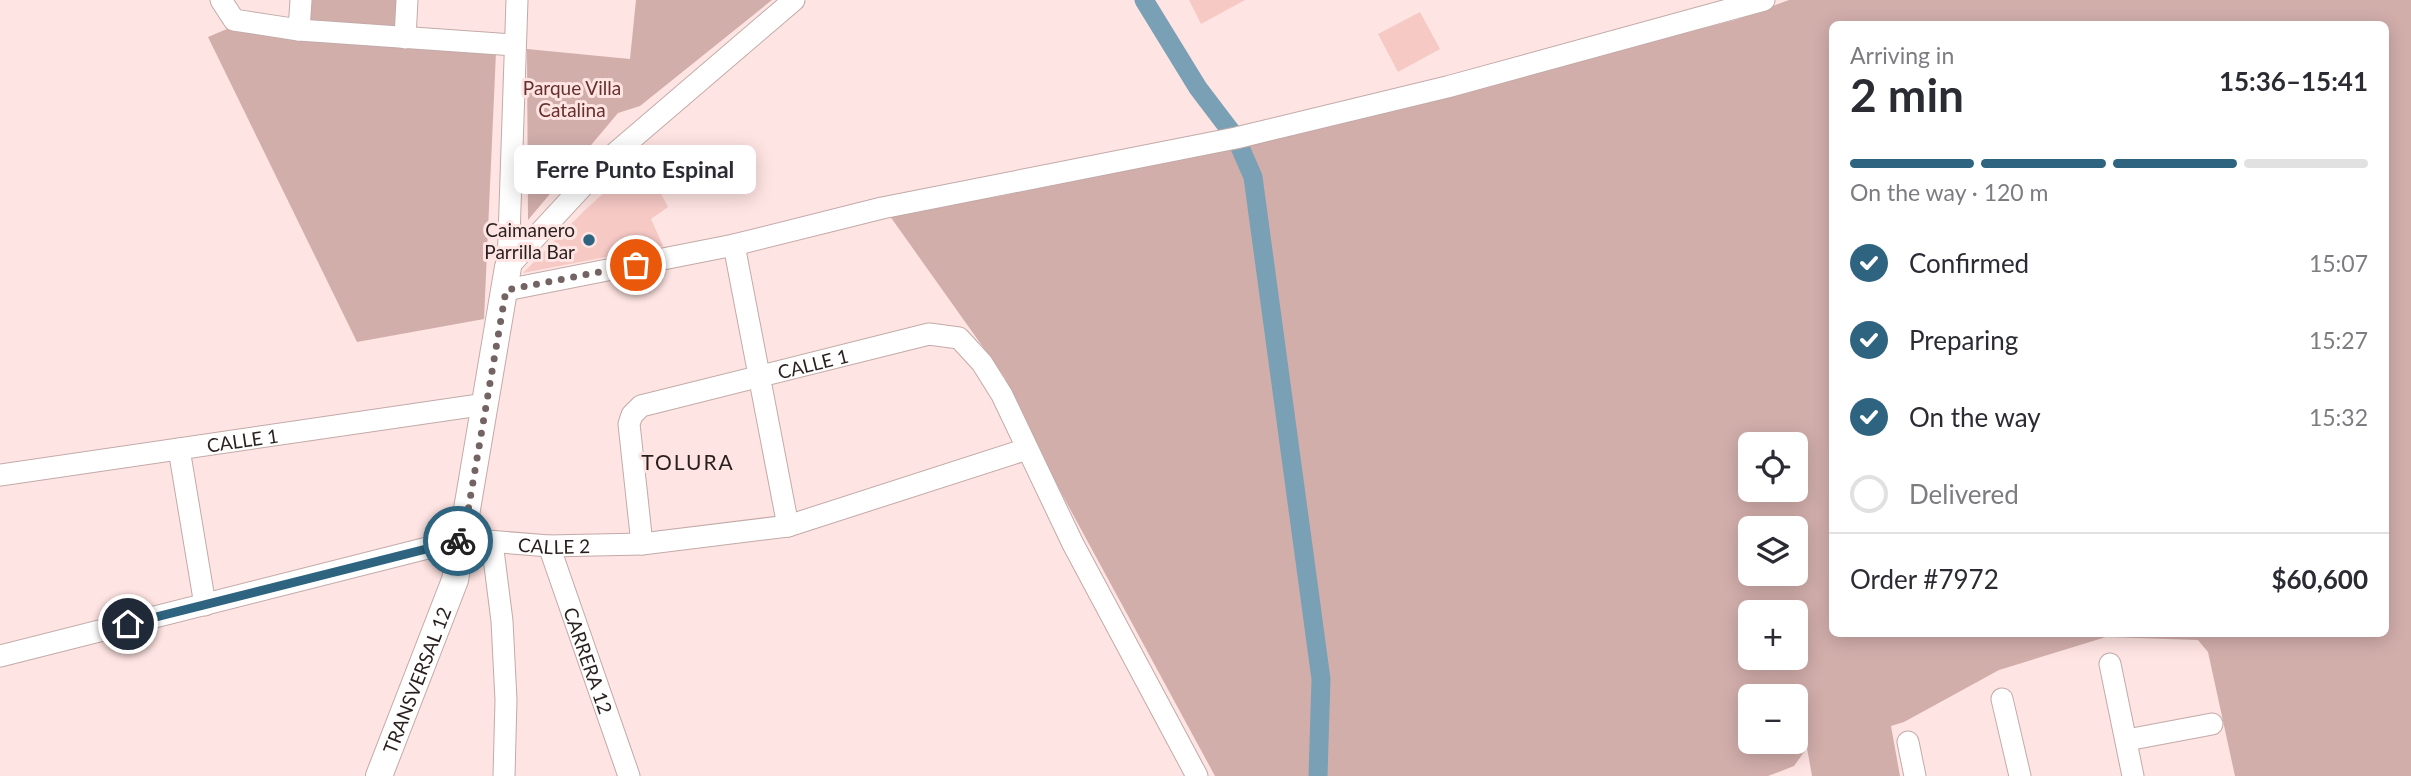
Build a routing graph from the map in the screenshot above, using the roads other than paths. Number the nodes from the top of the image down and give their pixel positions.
1 (221, 0) edge
2 (301, 0) edge
3 (407, 0) edge
4 (517, 0) edge
5 (794, 0) edge
6 (1764, 0) edge
7 (299, 30) junction
8 (405, 38) junction
9 (514, 45) junction
10 (734, 246) junction
11 (507, 279) junction
12 (759, 375) junction
13 (486, 404) junction
14 (179, 449) junction
15 (1027, 449) junction
16 (0, 475) edge
17 (788, 526) junction
18 (463, 540) junction
19 (492, 542) junction
20 (642, 544) junction
21 (549, 546) junction
22 (205, 605) junction
23 (0, 656) edge
24 (2110, 664) dead end
25 (2003, 699) dead end
26 (2212, 724) dead end
27 (2127, 740) junction
28 (1908, 742) dead end
29 (379, 776) edge
30 (504, 776) edge
31 (629, 776) edge
32 (1197, 776) edge
33 (1915, 776) edge
34 (2020, 776) edge
35 (2133, 776) edge

1 - 7 street
2 - 7 street
3 - 8 street
4 - 9 street, TRANSVERSAL 12
5 - 11 street
6 - 10 street
7 - 8 street
8 - 9 street
9 - 11 street, TRANSVERSAL 12
10 - 11 street
10 - 12 street
11 - 13 street, TRANSVERSAL 12
12 - 15 street, CALLE 1
12 - 17 street
12 - 20 street, CALLE 1
13 - 14 street, CALLE 1
13 - 18 street, TRANSVERSAL 12
14 - 16 street, CALLE 1
14 - 22 street
15 - 17 street, CALLE 2
15 - 32 street
17 - 20 street, CALLE 2
18 - 19 street, CALLE 2
18 - 22 street, CALLE 2
18 - 29 street, TRANSVERSAL 12
19 - 21 street, CALLE 2
19 - 30 street
20 - 21 street, CALLE 2
21 - 31 street, CARRERA 12
22 - 23 street, CALLE 2
24 - 27 street
25 - 34 street
26 - 27 street
27 - 35 street
28 - 33 street

